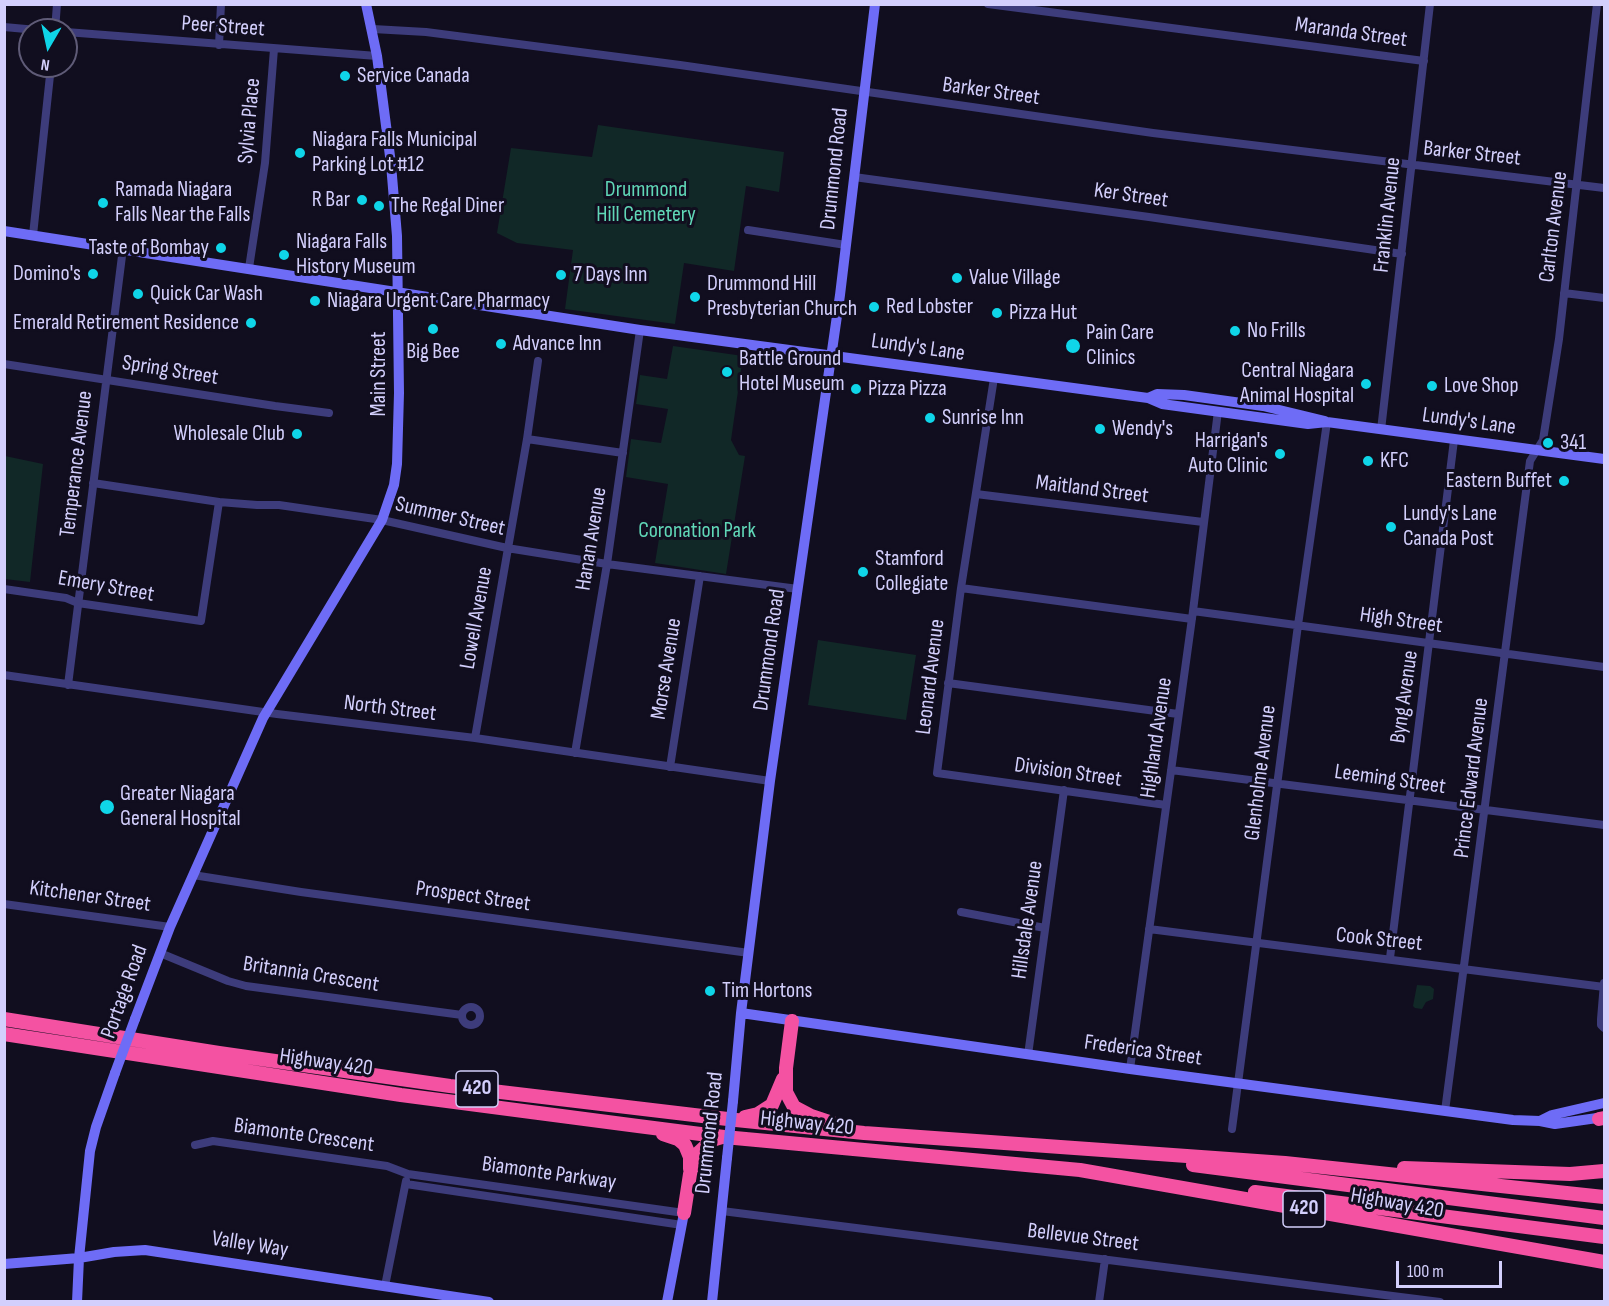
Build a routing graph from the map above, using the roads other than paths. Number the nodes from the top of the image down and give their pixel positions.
1 (221, 4) edge
2 (366, 4) edge
3 (875, 4) edge
4 (987, 4) edge
5 (1430, 4) edge
6 (1598, 4) edge
7 (373, 29) junction
8 (78, 33) edge
9 (219, 45) junction
10 (274, 49) junction
11 (377, 56) junction
12 (1424, 61) junction
13 (50, 78) edge
14 (863, 93) junction
15 (1412, 165) junction
16 (854, 177) junction
17 (1577, 184) junction
18 (1605, 188) edge
19 (748, 230) dead end
20 (4, 231) edge
21 (33, 235) junction
22 (846, 245) junction
23 (123, 248) junction
24 (1402, 254) junction
25 (249, 268) junction
26 (399, 292) junction
27 (1564, 292) junction
28 (1605, 298) edge
29 (640, 330) junction
30 (831, 356) junction
31 (538, 361) dead end
32 (4, 364) edge
33 (105, 378) junction
34 (994, 378) junction
35 (1148, 398) junction
36 (1218, 411) junction
37 (329, 413) dead end
38 (1328, 422) junction
39 (1381, 430) junction
40 (527, 439) junction
41 (1454, 440) junction
42 (1536, 451) junction
43 (623, 453) junction
44 (1605, 459) edge
45 (93, 483) junction
46 (976, 494) junction
47 (219, 502) junction
48 (381, 520) junction
49 (1203, 522) junction
50 (507, 548) junction
51 (607, 564) junction
52 (700, 576) junction
53 (961, 588) junction
54 (4, 589) edge
55 (798, 589) junction
56 (78, 603) junction
57 (1193, 615) junction
58 (1298, 625) junction
59 (1430, 643) junction
60 (1506, 654) junction
61 (1605, 667) edge
62 (4, 675) edge
63 (948, 682) junction
64 (68, 685) junction
65 (267, 712) junction
66 (1178, 714) junction
67 (475, 738) junction
68 (575, 753) junction
69 (670, 767) junction
70 (1171, 770) junction
71 (966, 778) joint
72 (770, 781) junction
73 (1278, 782) junction
74 (1064, 790) junction
75 (1409, 801) junction
76 (1166, 805) junction
77 (1486, 811) junction
78 (1605, 825) edge
79 (193, 875) junction
80 (4, 903) edge
81 (961, 912) dead end
82 (170, 927) junction
83 (1045, 928) junction
84 (1149, 929) junction
85 (1257, 943) junction
86 (160, 953) junction
87 (749, 953) junction
88 (1390, 958) junction
89 (1465, 968) junction
90 (1604, 985) edge
91 (741, 1013) junction
92 (462, 1015) dead end
93 (4, 1019) edge
94 (792, 1021) junction
95 (1605, 1028) edge
96 (4, 1034) edge
97 (1028, 1055) junction
98 (786, 1068) junction
99 (1130, 1069) junction
100 (1238, 1083) junction
101 (1605, 1103) edge
102 (1445, 1111) junction
103 (1603, 1118) edge
104 (736, 1120) junction
105 (1540, 1121) junction
106 (638, 1126) junction
107 (1232, 1129) dead end
108 (864, 1133) junction
109 (724, 1137) junction
110 (195, 1145) dead end
111 (1038, 1146) junction
112 (1285, 1163) junction
113 (1080, 1170) junction
114 (1605, 1171) edge
115 (408, 1174) junction
116 (690, 1174) junction
117 (406, 1184) junction
118 (1605, 1197) edge
119 (722, 1210) junction
120 (1605, 1218) edge
121 (683, 1219) junction
122 (1605, 1237) edge
123 (79, 1258) junction
124 (1105, 1259) junction
125 (1605, 1262) edge
126 (4, 1264) edge
127 (385, 1286) junction
128 (77, 1302) edge
129 (489, 1302) edge
130 (669, 1302) edge
131 (712, 1302) edge
132 (1099, 1302) edge
133 (1440, 1302) edge

1 - 9 street
2 - 7 main road, Main Street
3 - 14 main road, Drummond Road
4 - 12 street, Maranda Street
5 - 12 street, Franklin Avenue
6 - 17 street, Carlton Avenue
7 - 11 main road, Main Street
7 - 14 street, Barker Street
8 - 9 street, Peer Street
9 - 10 street, Peer Street
10 - 11 street, Peer Street
10 - 25 street, Sylvia Place
11 - 26 main road, Main Street
12 - 15 street, Franklin Avenue
13 - 21 street
14 - 15 street, Barker Street
14 - 16 main road, Drummond Road
15 - 17 street, Barker Street
15 - 24 street, Franklin Avenue
16 - 22 main road, Drummond Road
16 - 24 street, Ker Street
17 - 18 street, Barker Street
17 - 27 street, Carlton Avenue
19 - 22 street
20 - 21 main road, Lundy's Lane
21 - 23 main road, Lundy's Lane
22 - 30 main road, Drummond Road
23 - 25 main road, Lundy's Lane
23 - 33 street, Temperance Avenue
24 - 39 street, Franklin Avenue
25 - 26 main road, Lundy's Lane
26 - 29 main road, Lundy's Lane
26 - 48 main road, Main Street
27 - 28 street
27 - 42 street, Carlton Avenue
29 - 30 main road, Lundy's Lane
29 - 43 street, Hanan Avenue
30 - 34 main road, Lundy's Lane
30 - 55 main road, Drummond Road
31 - 40 street, Lowell Avenue
32 - 33 street, Spring Street
33 - 37 street, Spring Street
33 - 45 street, Temperance Avenue
34 - 35 main road, Lundy's Lane
34 - 46 street, Leonard Avenue
35 - 36 main road, Lundy's Lane
35 - 38 main road, Lundy's Lane
36 - 38 main road, Lundy's Lane
36 - 49 street, Highland Avenue
38 - 39 main road, Lundy's Lane
38 - 58 street, Glenholme Avenue
39 - 41 main road, Lundy's Lane
40 - 43 street
40 - 50 street, Lowell Avenue
41 - 42 main road, Lundy's Lane
41 - 59 street, Byng Avenue
42 - 44 main road, Lundy's Lane
42 - 60 street, Prince Edward Avenue
43 - 51 street, Hanan Avenue
45 - 47 street, Summer Street
45 - 56 street, Temperance Avenue
46 - 49 street, Maitland Street
46 - 53 street, Leonard Avenue
47 - 48 street, Summer Street
47 - 56 street, Emery Street
48 - 50 street, Summer Street
48 - 65 main road, Main Street
49 - 57 street, Highland Avenue
50 - 51 street, Summer Street
50 - 67 street, Lowell Avenue
51 - 52 street, Summer Street
51 - 68 street, Hanan Avenue
52 - 55 street, Summer Street
52 - 69 street, Morse Avenue
53 - 57 street, High Street
53 - 63 street, Leonard Avenue
54 - 56 street, Emery Street
55 - 72 main road, Drummond Road
56 - 64 street, Temperance Avenue
57 - 58 street, High Street
57 - 66 street, Highland Avenue
58 - 59 street, High Street
58 - 73 street, Glenholme Avenue
59 - 60 street, High Street
59 - 75 street, Byng Avenue
60 - 61 street, High Street
60 - 77 street, Prince Edward Avenue
62 - 64 street, North Street
63 - 66 street
63 - 71 street, Leonard Avenue
64 - 65 street, North Street
65 - 67 street, North Street
65 - 79 main road, Portage Road
66 - 70 street, Highland Avenue
67 - 68 street, North Street
68 - 69 street, North Street
69 - 72 street, North Street
70 - 73 street, Leeming Street
70 - 76 street, Highland Avenue
71 - 74 street, Division Street
72 - 87 main road, Drummond Road
73 - 75 street, Leeming Street
73 - 85 street, Glenholme Avenue
74 - 76 street, Division Street
74 - 83 street, Hillsdale Avenue
75 - 77 street, Leeming Street
75 - 88 street, Byng Avenue
76 - 84 street, Highland Avenue
77 - 78 street, Leeming Street
77 - 89 street, Prince Edward Avenue
79 - 82 main road, Portage Road
79 - 87 street, Prospect Street
80 - 82 street, Kitchener Street
81 - 83 street
82 - 86 main road, Portage Road
83 - 97 street, Hillsdale Avenue
84 - 85 street, Cook Street
84 - 99 street, Highland Avenue
85 - 88 street, Cook Street
85 - 100 street, Glenholme Avenue
86 - 92 street, Britannia Crescent
86 - 123 main road, Portage Road, bridge
87 - 91 main road, Drummond Road
88 - 89 street, Cook Street
89 - 90 street, Cook Street
89 - 102 street, Prince Edward Avenue
90 - 95 street
91 - 94 main road, Frederica Street
91 - 119 main road, Drummond Road, bridge
93 - 104 highway, Highway 420 / 420
94 - 97 main road, Frederica Street
94 - 98 highway
96 - 106 highway, Highway 420 / 420
97 - 99 main road, Frederica Street
98 - 104 highway
98 - 108 highway
99 - 100 main road, Frederica Street
100 - 102 main road, Frederica Street
100 - 107 street, Glenholme Avenue
101 - 105 main road, Frederica Street
102 - 105 main road, Frederica Street
103 - 105 main road, Frederica Street
104 - 108 highway, Highway 420 / 420
106 - 109 highway, Highway 420 / 420
106 - 116 highway
108 - 111 highway, Highway 420 / 420
109 - 113 highway, Highway 420 / 420
109 - 116 highway
110 - 115 street, Biamonte Crescent
111 - 112 highway, Highway 420 / 420
111 - 120 highway
112 - 114 highway
112 - 118 highway, Highway 420 / 420
113 - 122 highway
113 - 125 highway, Highway 420 / 420
115 - 117 street
115 - 121 street, Biamonte Parkway
116 - 121 highway
117 - 121 street, Biamonte Parkway
117 - 127 street
119 - 124 street, Bellevue Street
119 - 131 main road, Drummond Road
121 - 130 main road
123 - 126 main road, Valley Way
123 - 127 main road, Valley Way
123 - 128 main road, Portage Road
124 - 132 street
124 - 133 street, Bellevue Street
127 - 129 main road, Valley Way

